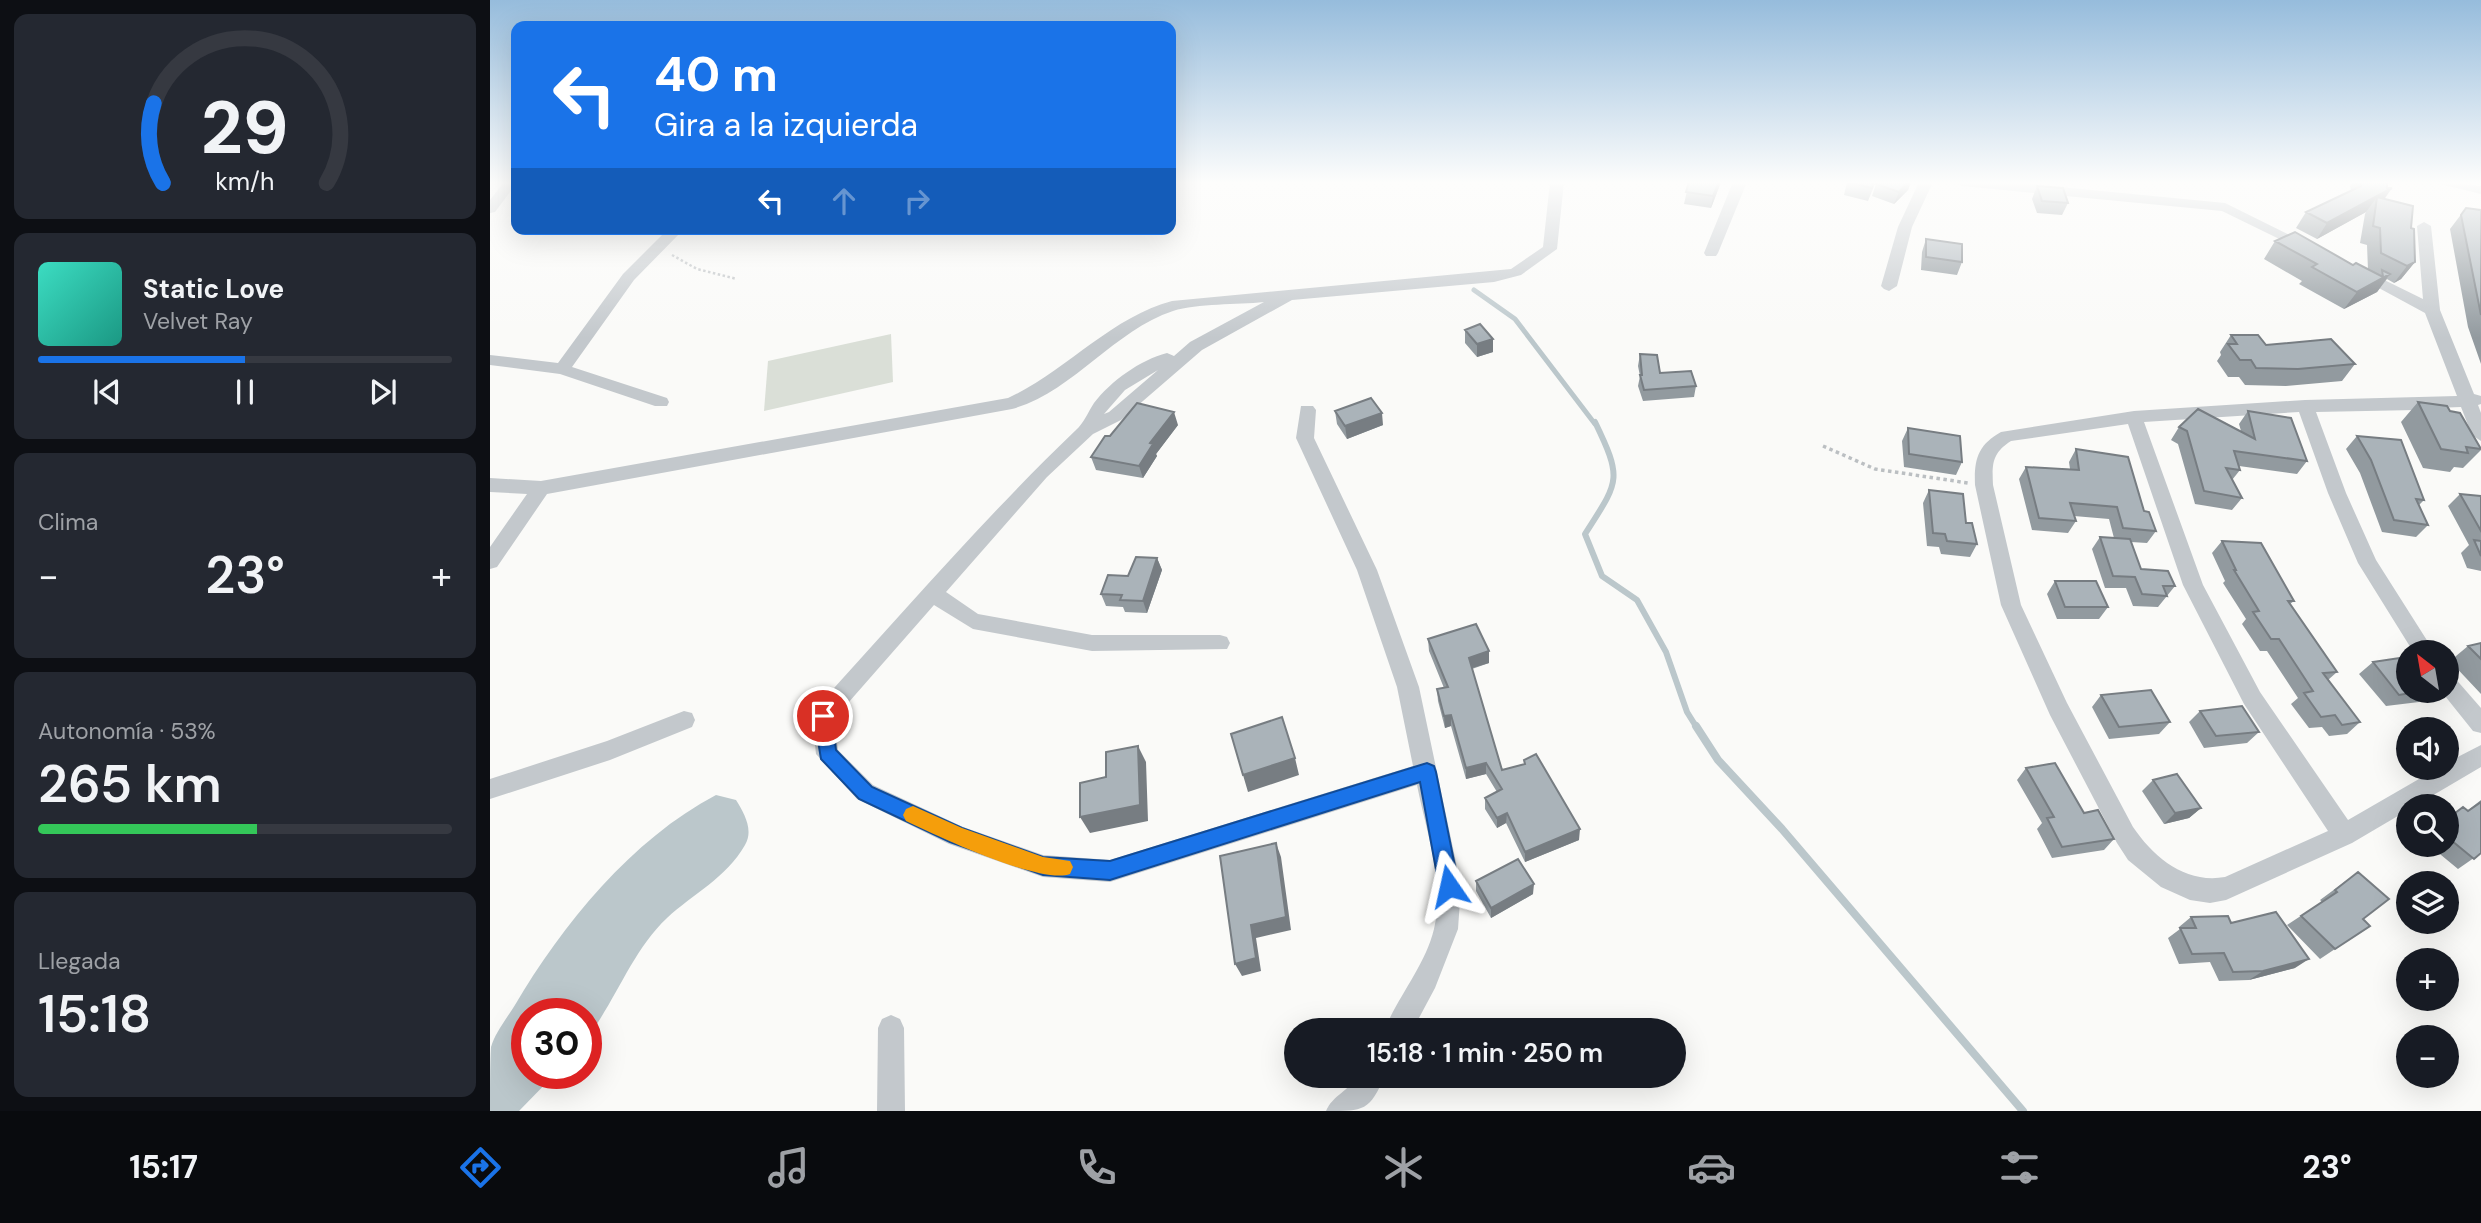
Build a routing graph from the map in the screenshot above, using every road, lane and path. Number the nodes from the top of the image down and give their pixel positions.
1 (1552, 234) edge
2 (1719, 234) edge
3 (1903, 234) edge
4 (2279, 234) edge
5 (2425, 234) edge
6 (670, 235) edge
7 (1711, 253) dead end
8 (646, 255) junction
9 (2326, 257) edge
10 (2350, 269) edge
11 (737, 279) dead end
12 (1889, 286) dead end
13 (1291, 294) junction
14 (1260, 297) junction
15 (1199, 303) junction
16 (2432, 310) junction
17 (1214, 327) junction
18 (490, 360) edge
19 (562, 369) junction
20 (2474, 400) edge
21 (662, 402) dead end
22 (2416, 404) junction
23 (2305, 406) junction
24 (1307, 410) dead end
25 (2134, 417) junction
26 (2479, 425) edge
27 (1087, 430) junction
28 (1823, 446) dead end
29 (490, 485) edge
30 (1984, 485) junction
31 (541, 488) junction
32 (490, 562) edge
33 (934, 594) junction
34 (2417, 640) edge
35 (1220, 643) dead end
36 (2459, 698) edge
37 (684, 720) dead end
38 (2481, 724) edge
39 (2481, 755) edge
40 (1427, 772) junction
41 (490, 789) edge
42 (2344, 835) junction
43 (1404, 1018) edge
44 (891, 1028) dead end
45 (1368, 1094) edge
46 (891, 1111) edge
47 (1340, 1111) edge

1 - 13 street
2 - 7 street
3 - 12 street
4 - 9 street
5 - 16 street
6 - 8 street
8 - 11 path
8 - 19 street
10 - 16 street
13 - 14 street
13 - 27 street
14 - 15 street
14 - 17 street
15 - 17 street
15 - 31 street
16 - 20 street
17 - 27 street
18 - 19 street
19 - 21 street
20 - 22 street
20 - 26 street
22 - 23 street
22 - 26 street
23 - 25 street
23 - 34 street
24 - 40 street
25 - 30 street
25 - 42 street
27 - 33 street
28 - 30 path
29 - 31 street
30 - 42 street
31 - 32 street
33 - 35 street
33 - 40 street
36 - 38 street
37 - 41 street
39 - 42 street
40 - 43 street
44 - 46 street
45 - 47 street

